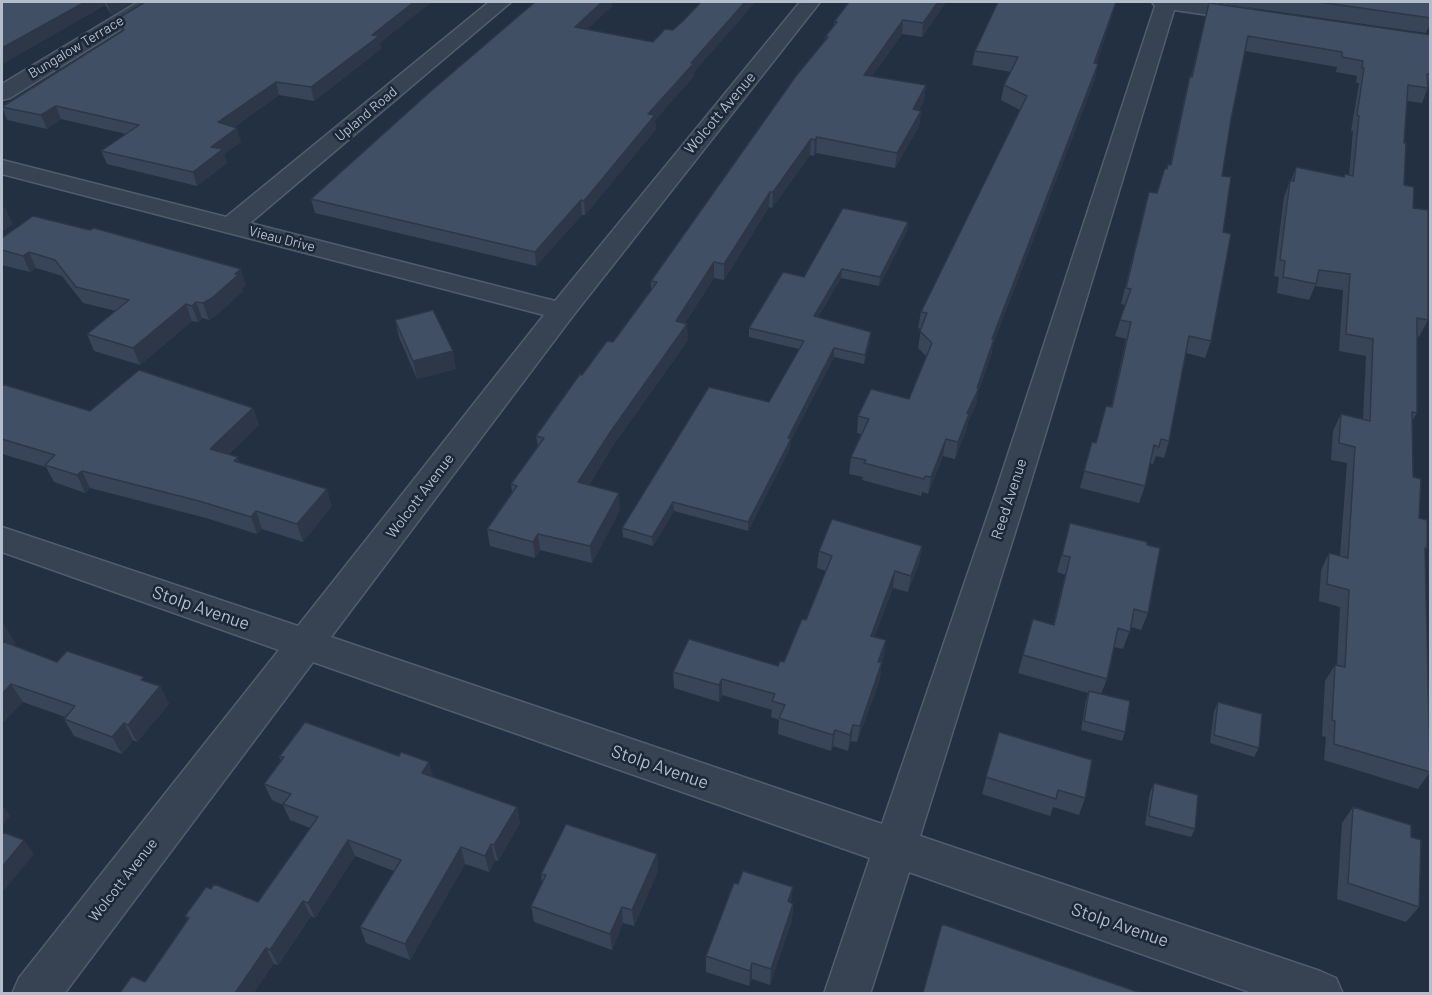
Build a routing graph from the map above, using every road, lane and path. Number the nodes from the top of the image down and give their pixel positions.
1 (151, 2) edge
2 (501, 2) edge
3 (810, 2) edge
4 (1164, 2) edge
5 (1270, 18) edge
6 (2, 93) edge
7 (2, 167) edge
8 (231, 226) junction
9 (562, 311) junction
10 (2, 539) edge
11 (306, 645) junction
12 (894, 848) junction
13 (35, 993) edge
14 (847, 993) edge
15 (1320, 993) edge

1 - 6 street, Bungalow Terrace
2 - 8 street, Upland Road
3 - 9 street, Wolcott Avenue
4 - 5 street
4 - 12 street, Reed Avenue
7 - 8 street, Vieau Drive
8 - 9 street, Vieau Drive
9 - 11 street, Wolcott Avenue
10 - 11 street, Stolp Avenue
11 - 12 street, Stolp Avenue
11 - 13 street, Wolcott Avenue
12 - 14 street, Reed Avenue
12 - 15 street, Stolp Avenue

